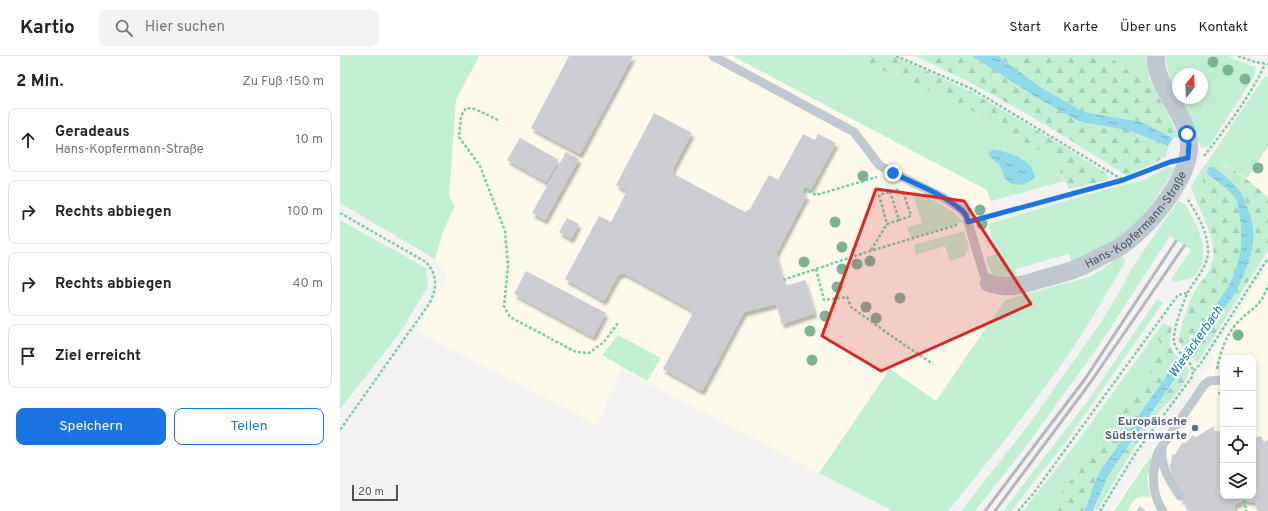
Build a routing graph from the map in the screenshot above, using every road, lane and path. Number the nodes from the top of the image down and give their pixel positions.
1 (712, 56) edge
2 (896, 56) edge
3 (1156, 56) edge
4 (1238, 56) edge
5 (1266, 64) edge
6 (498, 120) dead end
7 (1205, 154) junction
8 (1195, 159) junction
9 (893, 173) junction
10 (1123, 180) junction
11 (1177, 185) junction
12 (804, 189) dead end
13 (890, 192) junction
14 (340, 213) edge
15 (899, 220) junction
16 (968, 222) junction
17 (887, 224) junction
18 (870, 251) junction
19 (1268, 258) edge
20 (816, 270) junction
21 (783, 280) dead end
22 (989, 283) joint
23 (1268, 284) edge
24 (1187, 293) junction
25 (1264, 297) junction
26 (1268, 300) edge
27 (618, 323) dead end
28 (1221, 355) edge
29 (1220, 360) edge
30 (933, 364) dead end
31 (1194, 371) junction
32 (1220, 380) edge
33 (1220, 394) edge
34 (340, 430) edge
35 (1162, 446) junction
36 (1180, 496) dead end
37 (1244, 500) dead end
38 (1018, 511) edge
39 (1100, 511) edge
40 (1163, 511) edge
41 (1246, 511) edge

1 - 9 lane
2 - 10 path
3 - 8 street, Hans-Kopfermann-Straße
4 - 5 path
5 - 7 path
6 - 27 path
7 - 8 path
7 - 8 path
8 - 10 path
8 - 11 street, Hans-Kopfermann-Straße
9 - 12 path
9 - 16 lane
10 - 16 path
11 - 22 street, Hans-Kopfermann-Straße
11 - 24 path
13 - 15 path
13 - 15 path
13 - 17 path
14 - 34 path
15 - 17 path
16 - 18 path
16 - 22 lane
17 - 18 path
18 - 20 path
19 - 31 path
20 - 21 path
20 - 30 path
23 - 25 path
24 - 31 path
24 - 38 path
25 - 26 path
25 - 28 path
29 - 32 path
31 - 39 path
32 - 33 path
32 - 35 lane
35 - 36 lane
35 - 40 lane
37 - 41 path

